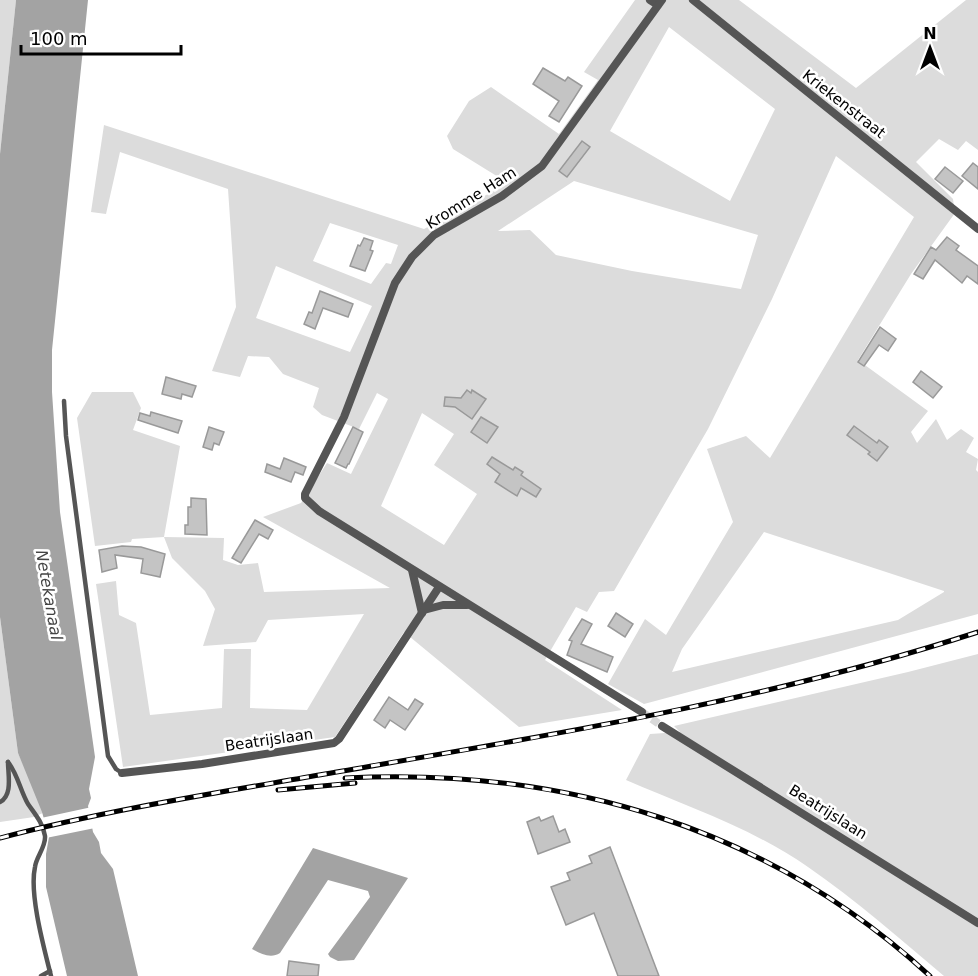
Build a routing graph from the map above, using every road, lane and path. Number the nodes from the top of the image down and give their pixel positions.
1 (650, 0) edge
2 (693, 0) edge
3 (660, 3) edge
4 (978, 229) edge
5 (64, 401) dead end
6 (412, 570) junction
7 (440, 587) junction
8 (469, 604) junction
9 (423, 612) junction
10 (642, 712) tunnel mouth
11 (662, 726) tunnel mouth
12 (122, 773) joint
13 (0, 802) edge
14 (978, 923) edge
15 (50, 974) edge
16 (41, 976) edge

1 - 3 street, Kromme Ham
2 - 4 street, Kriekenstraat
3 - 6 street, Kromme Ham
5 - 12 lane
6 - 7 street
6 - 9 street
7 - 8 street
7 - 9 street, Beatrijslaan
8 - 9 street
8 - 10 street
9 - 12 street, Beatrijslaan
11 - 14 street, Beatrijslaan
13 - 15 lane
15 - 16 lane

